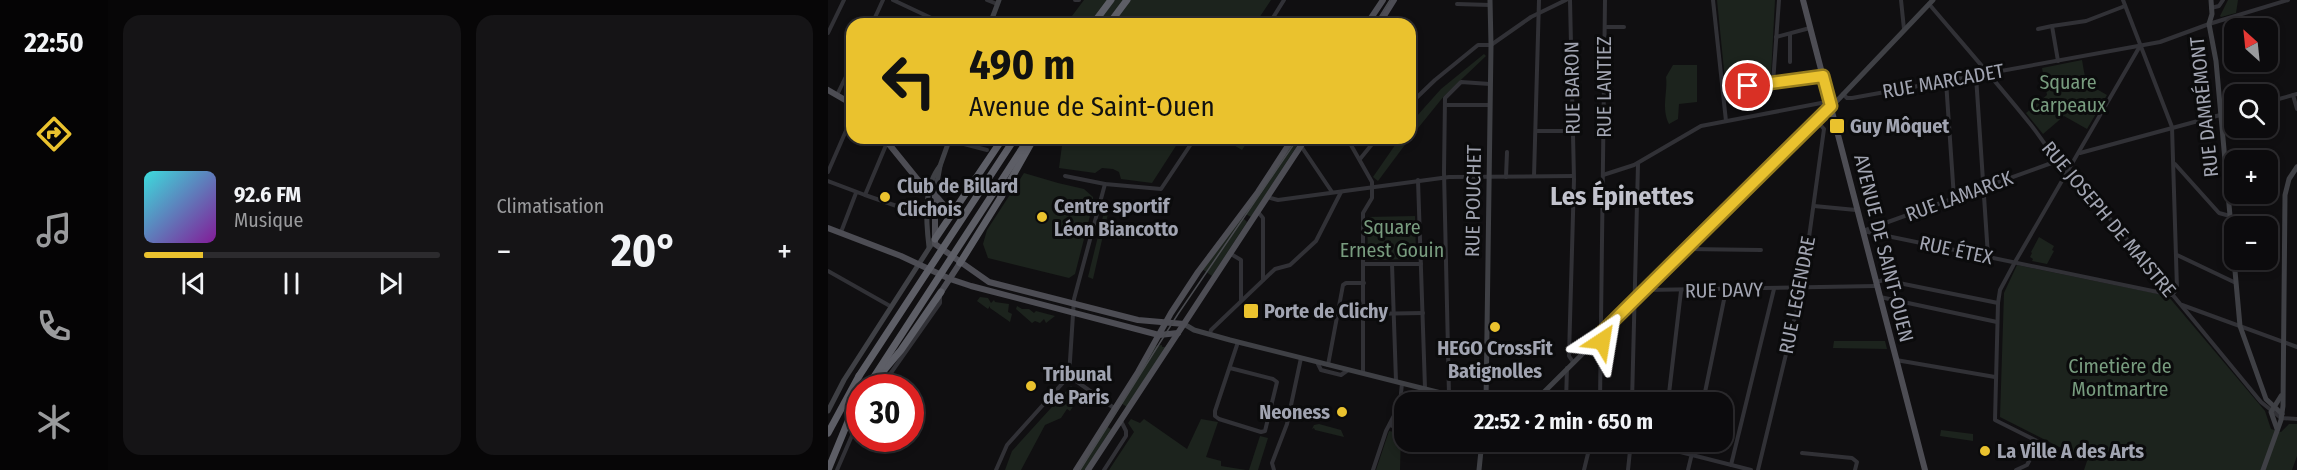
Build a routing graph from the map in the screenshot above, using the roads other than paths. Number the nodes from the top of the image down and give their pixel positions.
1 (844, 0) edge
2 (884, 0) edge
3 (893, 0) edge
4 (987, 0) edge
5 (1111, 0) edge
6 (1127, 0) edge
7 (1284, 0) edge
8 (1383, 0) edge
9 (1394, 0) edge
10 (1539, 0) edge
11 (1568, 0) edge
12 (1605, 0) edge
13 (1713, 0) edge
14 (1779, 0) edge
15 (1803, 0) edge
16 (1901, 0) edge
17 (2123, 0) edge
18 (2211, 0) edge
19 (2223, 0) edge
20 (2285, 0) edge
21 (998, 2) edge
22 (1931, 2) edge
23 (1490, 3) edge
24 (1458, 4) dead end
25 (2125, 6) junction
26 (2211, 9) junction
27 (1539, 13) junction
28 (875, 18) edge
29 (931, 18) edge
30 (992, 18) edge
31 (1098, 18) edge
32 (1114, 18) edge
33 (1273, 18) edge
34 (1371, 18) edge
35 (1383, 18) edge
36 (2210, 24) junction
37 (2052, 26) junction
38 (1605, 27) junction
39 (1624, 27) dead end
40 (1810, 28) junction
41 (1904, 29) junction
42 (2038, 29) dead end
43 (828, 33) edge
44 (1790, 34) junction
45 (1776, 37) junction
46 (1491, 45) junction
47 (2141, 46) junction
48 (2058, 61) junction
49 (1790, 62) dead end
50 (1988, 73) junction
51 (846, 76) edge
52 (1823, 76) junction
53 (1976, 76) junction
54 (1946, 81) junction
55 (1773, 82) junction
56 (1490, 84) junction
57 (1723, 89) junction
58 (828, 90) edge
59 (1843, 93) junction
60 (837, 95) junction
61 (2295, 95) edge
62 (1416, 98) edge
63 (2278, 99) edge
64 (846, 100) edge
65 (1445, 105) junction
66 (1490, 105) junction
67 (1831, 106) junction
68 (2297, 109) edge
69 (2224, 114) edge
70 (2220, 115) junction
71 (1726, 121) junction
72 (1816, 121) junction
73 (2172, 127) junction
74 (1536, 130) junction
75 (846, 131) edge
76 (1572, 131) junction
77 (885, 144) edge
78 (891, 144) edge
79 (948, 144) edge
80 (964, 144) edge
81 (997, 144) edge
82 (1011, 144) edge
83 (1025, 144) edge
84 (1031, 144) edge
85 (1191, 144) edge
86 (1289, 144) edge
87 (1351, 144) edge
88 (1372, 144) edge
89 (1301, 146) joint
90 (1507, 152) dead end
91 (989, 153) junction
92 (2079, 154) junction
93 (1360, 159) junction
94 (2057, 161) junction
95 (1638, 163) junction
96 (2174, 164) junction
97 (940, 166) junction
98 (2297, 167) edge
99 (2068, 171) junction
100 (828, 172) edge
101 (1603, 175) junction
102 (1065, 176) dead end
103 (1534, 176) junction
104 (1573, 176) junction
105 (1489, 177) junction
106 (1506, 177) junction
107 (1445, 178) junction
108 (1418, 180) junction
109 (828, 181) edge
110 (1105, 184) junction
111 (1372, 186) junction
112 (1983, 187) junction
113 (928, 188) junction
114 (1341, 192) junction
115 (856, 193) junction
116 (1332, 193) junction
117 (935, 194) junction
118 (865, 195) junction
119 (1267, 197) junction
120 (1954, 198) junction
121 (1814, 206) junction
122 (955, 210) junction
123 (1857, 210) junction
124 (911, 211) dead end
125 (1258, 212) junction
126 (2230, 216) joint
127 (828, 228) edge
128 (1862, 231) junction
129 (841, 232) junction
130 (935, 239) junction
131 (929, 247) junction
132 (1686, 249) junction
133 (1761, 250) dead end
134 (1231, 254) junction
135 (2176, 255) junction
136 (1988, 256) junction
137 (2015, 262) junction
138 (960, 263) junction
139 (917, 264) junction
140 (1364, 264) junction
141 (1392, 264) junction
142 (1421, 264) junction
143 (2235, 270) edge
144 (828, 271) edge
145 (950, 279) junction
146 (1263, 280) junction
147 (1364, 283) junction
148 (2236, 283) junction
149 (1876, 284) junction
150 (1802, 288) junction
151 (1774, 289) junction
152 (1644, 290) junction
153 (1726, 290) junction
154 (1682, 291) junction
155 (941, 292) junction
156 (2172, 295) junction
157 (1879, 297) junction
158 (1241, 300) junction
159 (1634, 300) junction
160 (1998, 303) junction
161 (1074, 304) junction
162 (2181, 304) junction
163 (890, 306) junction
164 (1074, 312) junction
165 (1423, 313) junction
166 (1364, 314) junction
167 (1394, 314) junction
168 (1997, 322) junction
169 (1165, 323) junction
170 (1184, 324) junction
171 (2240, 326) junction
172 (1194, 330) junction
173 (1179, 332) junction
174 (1601, 333) junction
175 (1210, 334) junction
176 (1159, 335) junction
177 (1238, 342) junction
178 (2284, 342) junction
179 (2297, 347) edge
180 (1301, 358) junction
181 (1896, 360) junction
182 (1317, 362) junction
183 (1573, 362) junction
184 (1328, 365) junction
185 (1230, 368) junction
186 (1567, 368) junction
187 (1349, 370) junction
188 (1364, 373) junction
189 (877, 374) edge
190 (880, 374) edge
191 (890, 374) edge
192 (1069, 376) junction
193 (1995, 377) junction
194 (1399, 382) junction
195 (1425, 388) junction
196 (2283, 390) junction
197 (1439, 392) edge
198 (1449, 392) edge
199 (1486, 392) edge
200 (1544, 392) edge
201 (1566, 392) edge
202 (1600, 392) edge
203 (1632, 392) edge
204 (1669, 392) edge
205 (1705, 392) edge
206 (1114, 408) junction
207 (2272, 409) junction
208 (828, 411) edge
209 (2282, 416) junction
210 (2297, 419) edge
211 (1121, 421) junction
212 (1390, 425) junction
213 (846, 426) edge
214 (1394, 426) edge
215 (2277, 429) junction
216 (828, 433) edge
217 (846, 449) edge
218 (1481, 452) edge
219 (1588, 452) edge
220 (1630, 452) edge
221 (1681, 452) edge
222 (1693, 452) edge
223 (1802, 453) dead end
224 (1692, 455) junction
225 (1731, 465) junction
226 (828, 470) edge
227 (837, 470) edge
228 (996, 470) edge
229 (1076, 470) edge
230 (1088, 470) edge
231 (1104, 470) edge
232 (1274, 470) edge
233 (1373, 470) edge
234 (1479, 470) edge
235 (1584, 470) edge
236 (1628, 470) edge
237 (1688, 470) edge
238 (1751, 470) edge
239 (1758, 470) edge
240 (1855, 470) edge
241 (1925, 470) edge
242 (2016, 470) edge
243 (2263, 470) edge

1 - 43 street
2 - 28 street
3 - 29 street
4 - 21 street
5 - 31 highway
6 - 32 highway
7 - 33 street
8 - 34 main road
9 - 35 main road
10 - 27 street
11 - 27 street
11 - 76 street, RUE BARON
12 - 38 street, RUE LANTIEZ
13 - 57 street
14 - 45 street
15 - 40 main road, AVENUE DE SAINT-OUEN
16 - 41 street
17 - 25 street
18 - 26 main road, RUE DAMRÉMONT
19 - 26 street
20 - 36 street, RUE MARCADET
21 - 30 main road
22 - 41 main road
22 - 50 street, RUE JOSEPH DE MAISTRE
23 - 24 street
23 - 46 main road, RUE POUCHET
25 - 37 street
25 - 47 street
26 - 36 main road, RUE DAMRÉMONT
27 - 46 street
27 - 74 street
36 - 47 street, RUE MARCADET
36 - 70 main road, RUE DAMRÉMONT
37 - 42 street
37 - 48 street
38 - 39 street
38 - 101 street, RUE LANTIEZ
40 - 44 street
40 - 52 main road, AVENUE DE SAINT-OUEN
41 - 59 main road
44 - 45 street
44 - 49 street
45 - 55 street
46 - 56 main road, RUE POUCHET
46 - 62 street
47 - 48 street, RUE MARCADET
47 - 73 street
47 - 92 street
48 - 50 street, RUE MARCADET
50 - 53 street, RUE MARCADET
50 - 94 street, RUE JOSEPH DE MAISTRE
51 - 60 street
52 - 55 street
52 - 67 main road, AVENUE DE SAINT-OUEN
53 - 54 street, RUE MARCADET
53 - 112 street
54 - 59 street, RUE MARCADET
54 - 120 street
55 - 57 street
56 - 65 street
56 - 66 main road, RUE POUCHET
57 - 71 street
58 - 60 main road
59 - 67 main road
60 - 64 main road
61 - 63 street
61 - 68 street
65 - 66 street
65 - 107 street
66 - 105 main road, RUE POUCHET
67 - 71 street
67 - 72 main road
67 - 123 main road, AVENUE DE SAINT-OUEN
69 - 70 street
70 - 73 street
70 - 126 main road, RUE DAMRÉMONT
71 - 95 street
72 - 121 street, RUE LEGENDRE
72 - 132 main road
73 - 92 street
73 - 96 street
74 - 76 street
74 - 103 street
75 - 100 street
76 - 104 street, RUE BARON
77 - 118 street
78 - 113 main road
79 - 97 main road
80 - 91 street
81 - 91 highway
82 - 216 highway, bridge
83 - 189 highway, bridge
84 - 138 highway, bridge
85 - 110 street
86 - 169 main road
87 - 93 street
88 - 93 street
89 - 116 street
89 - 119 main road
90 - 106 street
91 - 122 highway
92 - 99 street
93 - 111 street
94 - 99 street, RUE JOSEPH DE MAISTRE
94 - 112 street, RUE LAMARCK
95 - 101 street
95 - 159 street
96 - 126 street
96 - 135 street
97 - 113 main road
97 - 117 main road
98 - 178 main road
99 - 137 street
99 - 156 street, RUE JOSEPH DE MAISTRE
101 - 174 street, RUE LANTIEZ
102 - 110 street
103 - 104 street
103 - 106 street
104 - 183 street, RUE BARON
105 - 106 street
105 - 107 street
105 - 199 main road, RUE POUCHET
107 - 108 street
107 - 198 street
108 - 111 street
108 - 142 street
109 - 115 street
110 - 161 street
111 - 114 street
111 - 140 street
112 - 120 street, RUE LAMARCK
112 - 136 street
113 - 117 main road
113 - 131 main road
114 - 116 street
114 - 146 street
115 - 118 street
115 - 129 street
116 - 119 street
117 - 122 main road
117 - 130 main road
118 - 124 street
119 - 125 main road
120 - 128 street, RUE LAMARCK
121 - 123 street
121 - 150 street, RUE LEGENDRE
122 - 130 highway
123 - 128 main road, AVENUE DE SAINT-OUEN
125 - 134 main road
125 - 146 street
127 - 129 main road
128 - 136 street, RUE ÉTEX
128 - 149 main road, AVENUE DE SAINT-OUEN
129 - 139 main road
130 - 131 main road
130 - 138 main road
131 - 139 main road
132 - 133 street
132 - 152 main road
134 - 158 street
134 - 170 main road
135 - 148 street
135 - 156 street
136 - 137 street, RUE ÉTEX
137 - 156 street, RUE ÉTEX
137 - 160 street
138 - 145 main road
138 - 161 main road
139 - 145 main road
139 - 163 main road
140 - 141 street
140 - 147 street
141 - 142 street
141 - 167 street
142 - 165 street
143 - 148 main road, RUE DAMRÉMONT
144 - 163 street
145 - 155 main road
145 - 164 main road
146 - 158 street
147 - 166 street
147 - 184 street
148 - 171 main road, RUE DAMRÉMONT
149 - 150 street, RUE DAVY
149 - 157 main road, AVENUE DE SAINT-OUEN
149 - 160 street, RUE DAVY
150 - 151 street, RUE DAVY
150 - 239 street, RUE LEGENDRE
151 - 153 street, RUE DAVY
151 - 225 street
152 - 154 street, RUE DAVY
152 - 159 main road
153 - 154 street, RUE DAVY
153 - 205 street
154 - 204 street
155 - 190 highway
155 - 191 street
156 - 162 street, RUE JOSEPH DE MAISTRE
157 - 168 street
157 - 181 main road, AVENUE DE SAINT-OUEN
158 - 175 street
159 - 174 main road
159 - 203 street
160 - 168 street
161 - 164 street
161 - 169 main road
162 - 171 street
162 - 207 street, RUE JOSEPH DE MAISTRE
163 - 208 main road
164 - 176 main road
164 - 192 street
165 - 167 street
165 - 195 street
166 - 167 street
166 - 188 street
167 - 194 street
168 - 193 street
169 - 170 main road
169 - 176 main road
170 - 172 main road
170 - 173 main road
171 - 178 street
171 - 207 main road, RUE DAMRÉMONT
172 - 173 main road
172 - 175 main road
173 - 176 main road
173 - 211 main road
174 - 183 main road
174 - 202 street, RUE LANTIEZ
175 - 177 main road
176 - 206 main road
177 - 180 main road
177 - 185 street
178 - 179 street
178 - 196 main road
180 - 182 main road
180 - 232 street
181 - 193 street
181 - 241 main road, AVENUE DE SAINT-OUEN
182 - 184 main road
182 - 187 street
183 - 186 main road
184 - 187 main road
185 - 185 street
186 - 200 main road
186 - 201 street
187 - 188 main road
188 - 194 main road
192 - 206 street
192 - 228 street
193 - 242 street
194 - 195 main road
194 - 212 street
195 - 197 main road
196 - 207 main road
196 - 209 main road
206 - 211 main road
206 - 229 main road
207 - 209 main road, RUE DAMRÉMONT
207 - 215 main road
209 - 210 street
209 - 215 main road
211 - 230 main road
211 - 231 street
212 - 214 street
212 - 233 street
213 - 226 highway
215 - 243 main road
217 - 227 street
218 - 234 main road
219 - 235 street
220 - 236 street
221 - 224 street
222 - 224 street
223 - 240 street
224 - 225 street
224 - 237 street
225 - 238 street

